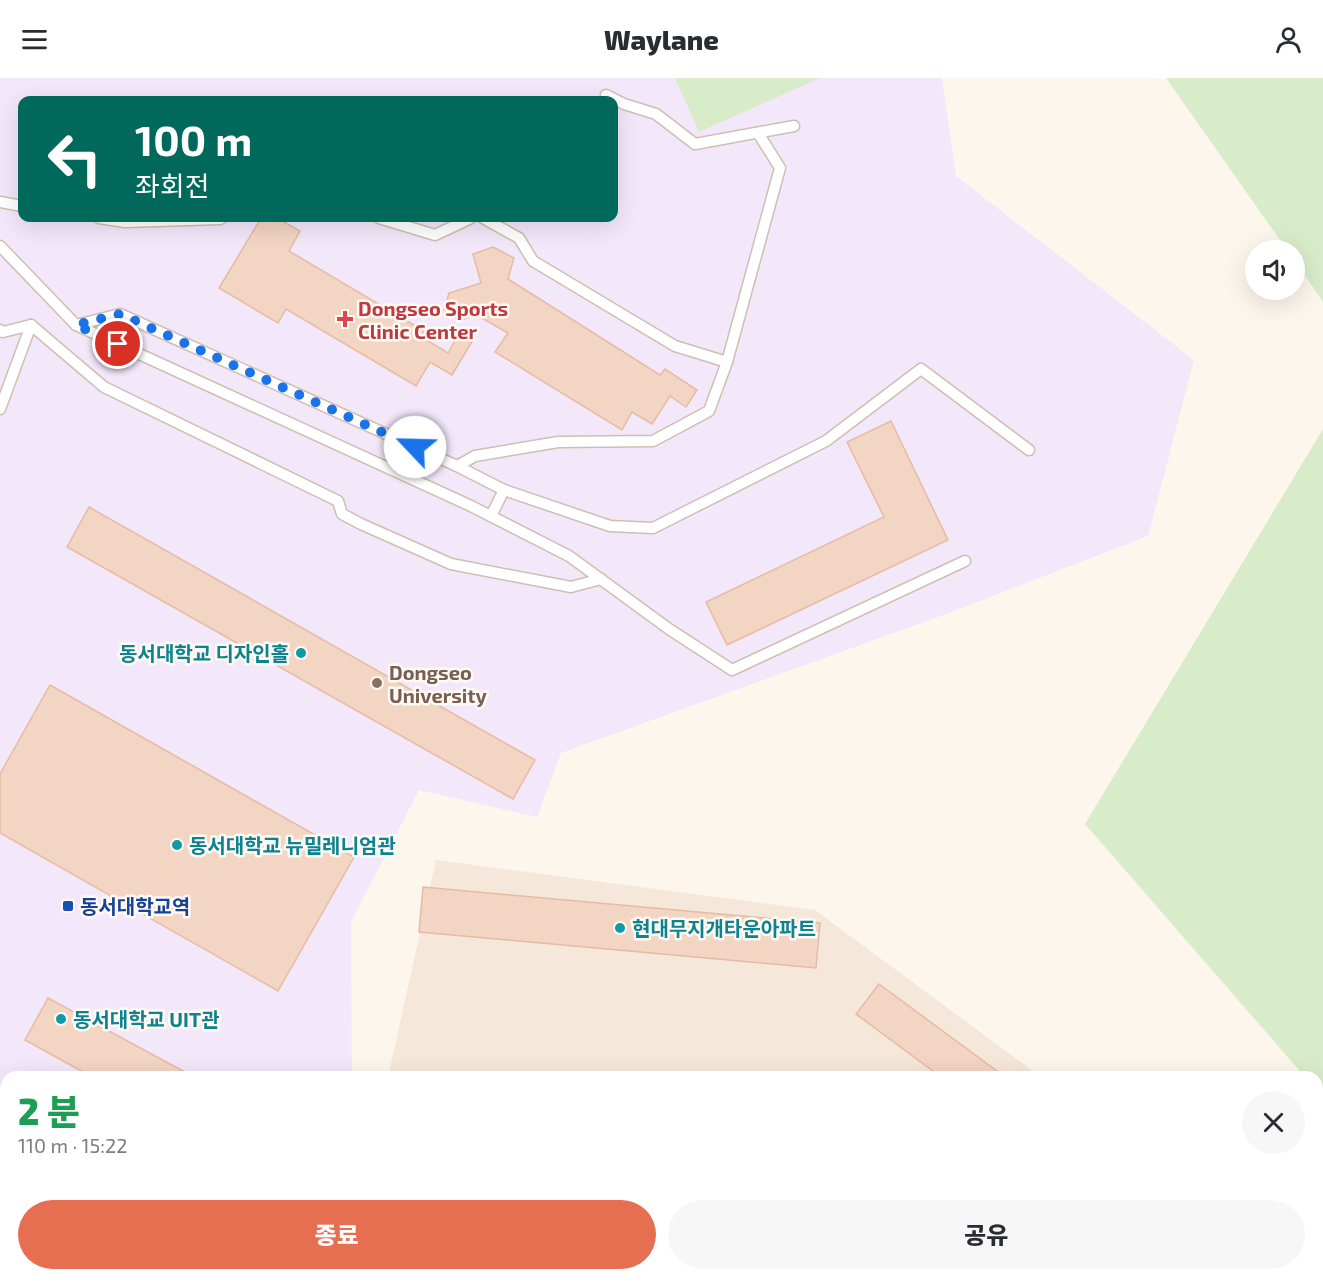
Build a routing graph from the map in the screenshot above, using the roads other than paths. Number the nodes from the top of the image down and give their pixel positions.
1 (618, 101) edge
2 (794, 126) dead end
3 (758, 133) junction
4 (0, 202) edge
5 (18, 205) edge
6 (392, 222) edge
7 (463, 222) edge
8 (490, 222) edge
9 (0, 246) edge
10 (32, 325) junction
11 (76, 325) junction
12 (0, 330) edge
13 (727, 362) junction
14 (0, 409) edge
15 (1029, 450) dead end
16 (457, 466) junction
17 (504, 490) junction
18 (491, 516) junction
19 (965, 561) dead end
20 (601, 579) junction

1 - 3 lane
2 - 3 lane
3 - 13 lane
4 - 5 lane
6 - 7 lane
8 - 13 lane
9 - 11 lane
10 - 12 lane
10 - 14 lane
10 - 20 lane
11 - 16 lane
11 - 18 lane
13 - 16 lane
15 - 17 lane
16 - 17 lane
17 - 18 lane
18 - 20 lane
19 - 20 lane

